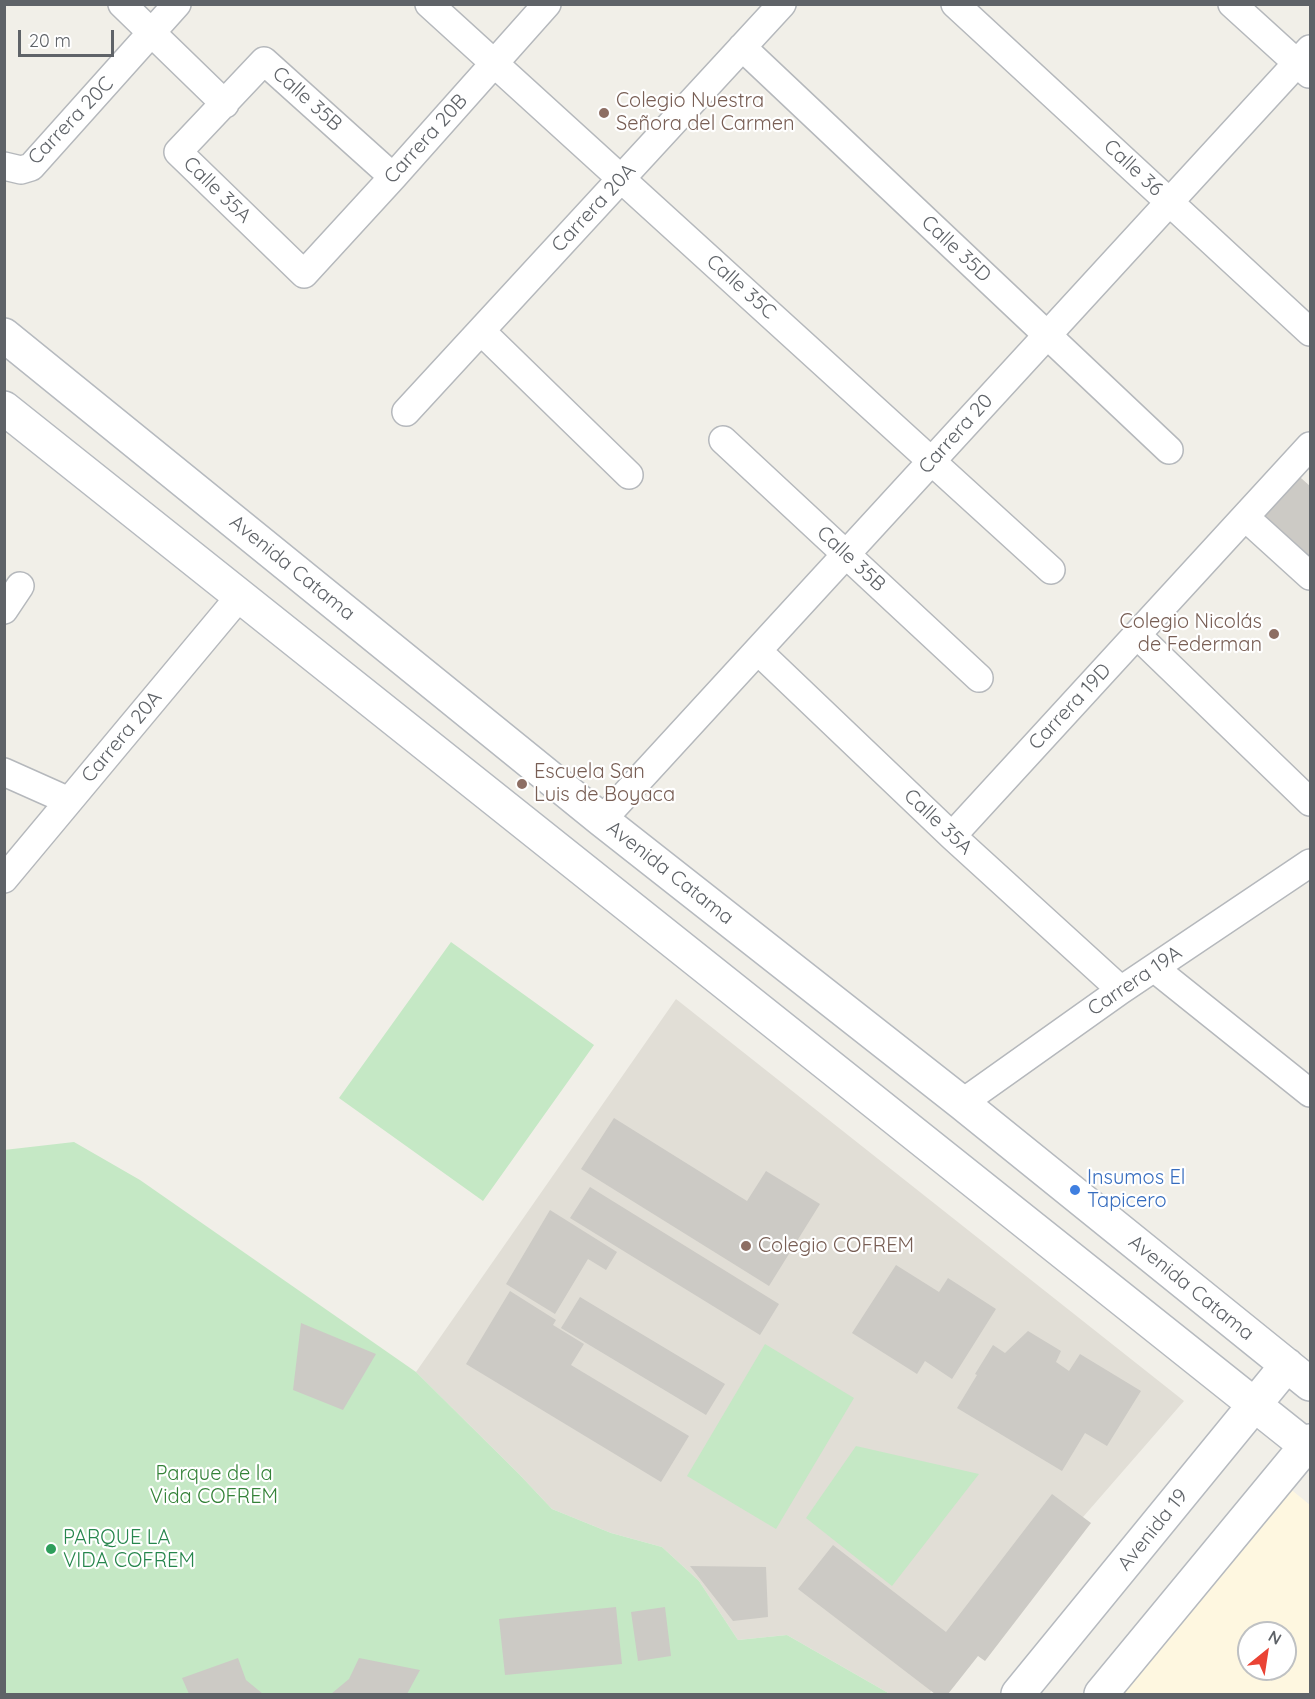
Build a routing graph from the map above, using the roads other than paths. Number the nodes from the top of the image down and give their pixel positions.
1 (122, 4) edge
2 (177, 4) edge
3 (429, 4) edge
4 (547, 4) edge
5 (782, 4) edge
6 (955, 4) edge
7 (1232, 4) edge
8 (152, 34) junction
9 (742, 48) junction
10 (494, 63) junction
11 (1306, 63) edge
12 (225, 104) junction
13 (5, 166) edge
14 (393, 177) junction
15 (621, 178) junction
16 (1169, 202) junction
17 (304, 274) joint
18 (481, 331) junction
19 (1311, 332) edge
20 (4, 335) edge
21 (1047, 335) junction
22 (4, 408) edge
23 (406, 412) dead end
24 (723, 440) dead end
25 (1311, 446) edge
26 (1169, 450) dead end
27 (932, 461) junction
28 (629, 475) dead end
29 (1245, 517) junction
30 (846, 555) junction
31 (1051, 570) dead end
32 (1311, 576) edge
33 (20, 586) dead end
34 (240, 596) junction
35 (4, 610) edge
36 (1137, 635) junction
37 (758, 651) junction
38 (979, 678) dead end
39 (4, 772) edge
40 (69, 801) junction
41 (1311, 802) edge
42 (602, 820) junction
43 (952, 836) junction
44 (1311, 863) edge
45 (4, 879) edge
46 (1154, 968) junction
47 (1121, 990) junction
48 (1311, 1093) edge
49 (962, 1103) junction
50 (1299, 1375) edge
51 (1256, 1405) junction
52 (1309, 1445) edge
53 (1018, 1695) edge
54 (1101, 1695) edge

1 - 8 street
2 - 8 street, Carrera 20C
3 - 10 street, Calle 35C
4 - 10 street, Carrera 20B
5 - 9 street, Carrera 20A
6 - 16 street, Calle 36
7 - 11 street
8 - 12 street
8 - 13 street, Carrera 20C
9 - 15 street, Carrera 20A
9 - 21 street, Calle 35D
10 - 14 street, Carrera 20B
10 - 15 street, Calle 35C
11 - 16 street, Carrera 20
12 - 14 street, Calle 35B
12 - 17 street, Calle 35A
14 - 17 street, Carrera 20B
15 - 18 street, Carrera 20A
15 - 27 street, Calle 35C
16 - 19 street, Calle 36
16 - 21 street, Carrera 20
18 - 23 street, Carrera 20A
18 - 28 street
20 - 42 main road, Avenida Catama
21 - 26 street, Calle 35D
21 - 27 street, Carrera 20
22 - 34 main road
24 - 30 street, Calle 35B
25 - 29 street, Carrera 19D
27 - 30 street, Carrera 20
27 - 31 street, Calle 35C
29 - 32 street
29 - 36 street, Carrera 19D
30 - 37 street, Carrera 20
30 - 38 street, Calle 35B
33 - 35 street
34 - 40 street, Carrera 20A
34 - 51 main road
36 - 41 street
36 - 43 street, Carrera 19D
37 - 42 street, Carrera 20
37 - 43 street, Calle 35A
39 - 40 street
40 - 45 street, Carrera 20A
42 - 49 main road, Avenida Catama
43 - 47 street, Calle 35A
44 - 46 street, Carrera 19A
46 - 47 street, Carrera 19A
46 - 48 street
47 - 49 street, Carrera 19A
49 - 50 main road, Avenida Catama
50 - 51 main road, Avenida 19
51 - 52 main road
51 - 53 main road, Avenida 19
52 - 54 main road

